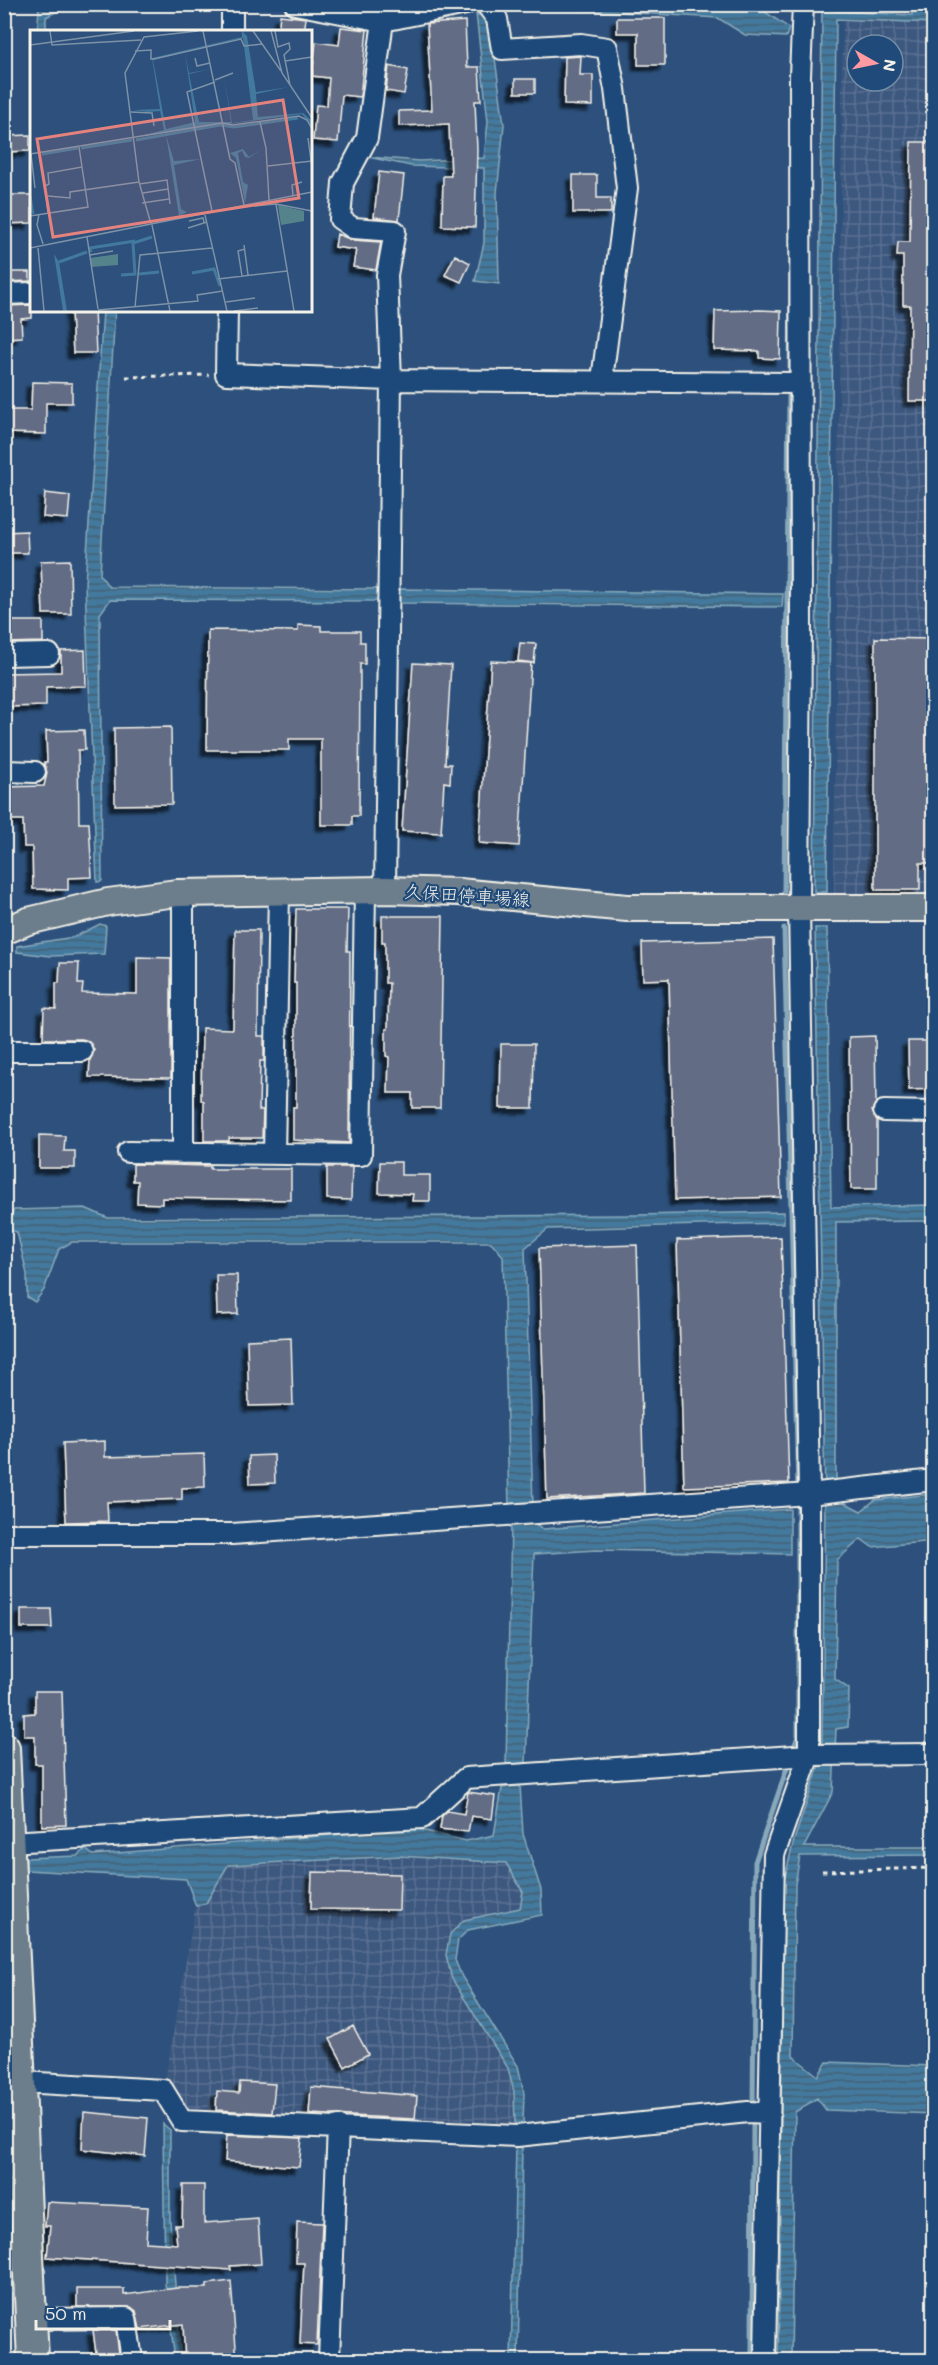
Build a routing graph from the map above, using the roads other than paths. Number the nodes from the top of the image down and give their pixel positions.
1 (232, 4) edge
2 (295, 4) edge
3 (486, 4) edge
4 (803, 4) edge
5 (465, 5) edge
6 (383, 21) junction
7 (232, 30) edge
8 (30, 293) edge
9 (4, 294) edge
10 (227, 312) edge
11 (391, 380) junction
12 (608, 381) junction
13 (800, 383) junction
14 (49, 654) dead end
15 (4, 655) edge
16 (4, 771) edge
17 (35, 772) dead end
18 (375, 890) junction
19 (279, 891) junction
20 (183, 893) junction
21 (799, 908) junction
22 (933, 908) edge
23 (4, 931) edge
24 (4, 1051) edge
25 (82, 1051) dead end
26 (884, 1111) dead end
27 (933, 1112) edge
28 (128, 1152) dead end
29 (183, 1153) junction
30 (274, 1154) junction
31 (933, 1480) edge
32 (806, 1494) junction
33 (4, 1534) edge
34 (4, 1748) edge
35 (933, 1754) edge
36 (804, 1756) junction
37 (9, 1842) junction
38 (8, 1904) edge
39 (21, 2082) junction
40 (758, 2113) junction
41 (338, 2126) junction
42 (32, 2319) junction
43 (33, 2361) edge
44 (132, 2361) edge
45 (330, 2361) edge
46 (765, 2361) edge

1 - 7 street
2 - 6 street
3 - 12 street
4 - 13 street
5 - 6 street
6 - 11 street
8 - 9 street
10 - 11 street
11 - 12 street
11 - 18 street
12 - 13 street
13 - 21 street
14 - 15 street
16 - 17 street
18 - 19 main road, 久保田停車場線
18 - 21 main road, 久保田停車場線
18 - 30 street
19 - 20 main road, 久保田停車場線
19 - 30 street
20 - 23 main road, 久保田停車場線
20 - 29 street
21 - 22 main road, 久保田停車場線
21 - 32 street
24 - 25 street
26 - 27 street
28 - 29 street
29 - 30 street
31 - 32 street
32 - 33 street
32 - 36 street
34 - 37 highway
35 - 36 street
36 - 37 street
36 - 40 street
37 - 38 highway
38 - 39 highway
39 - 41 street
39 - 42 highway
40 - 41 street
40 - 46 street
41 - 45 street
42 - 43 highway
42 - 44 street

